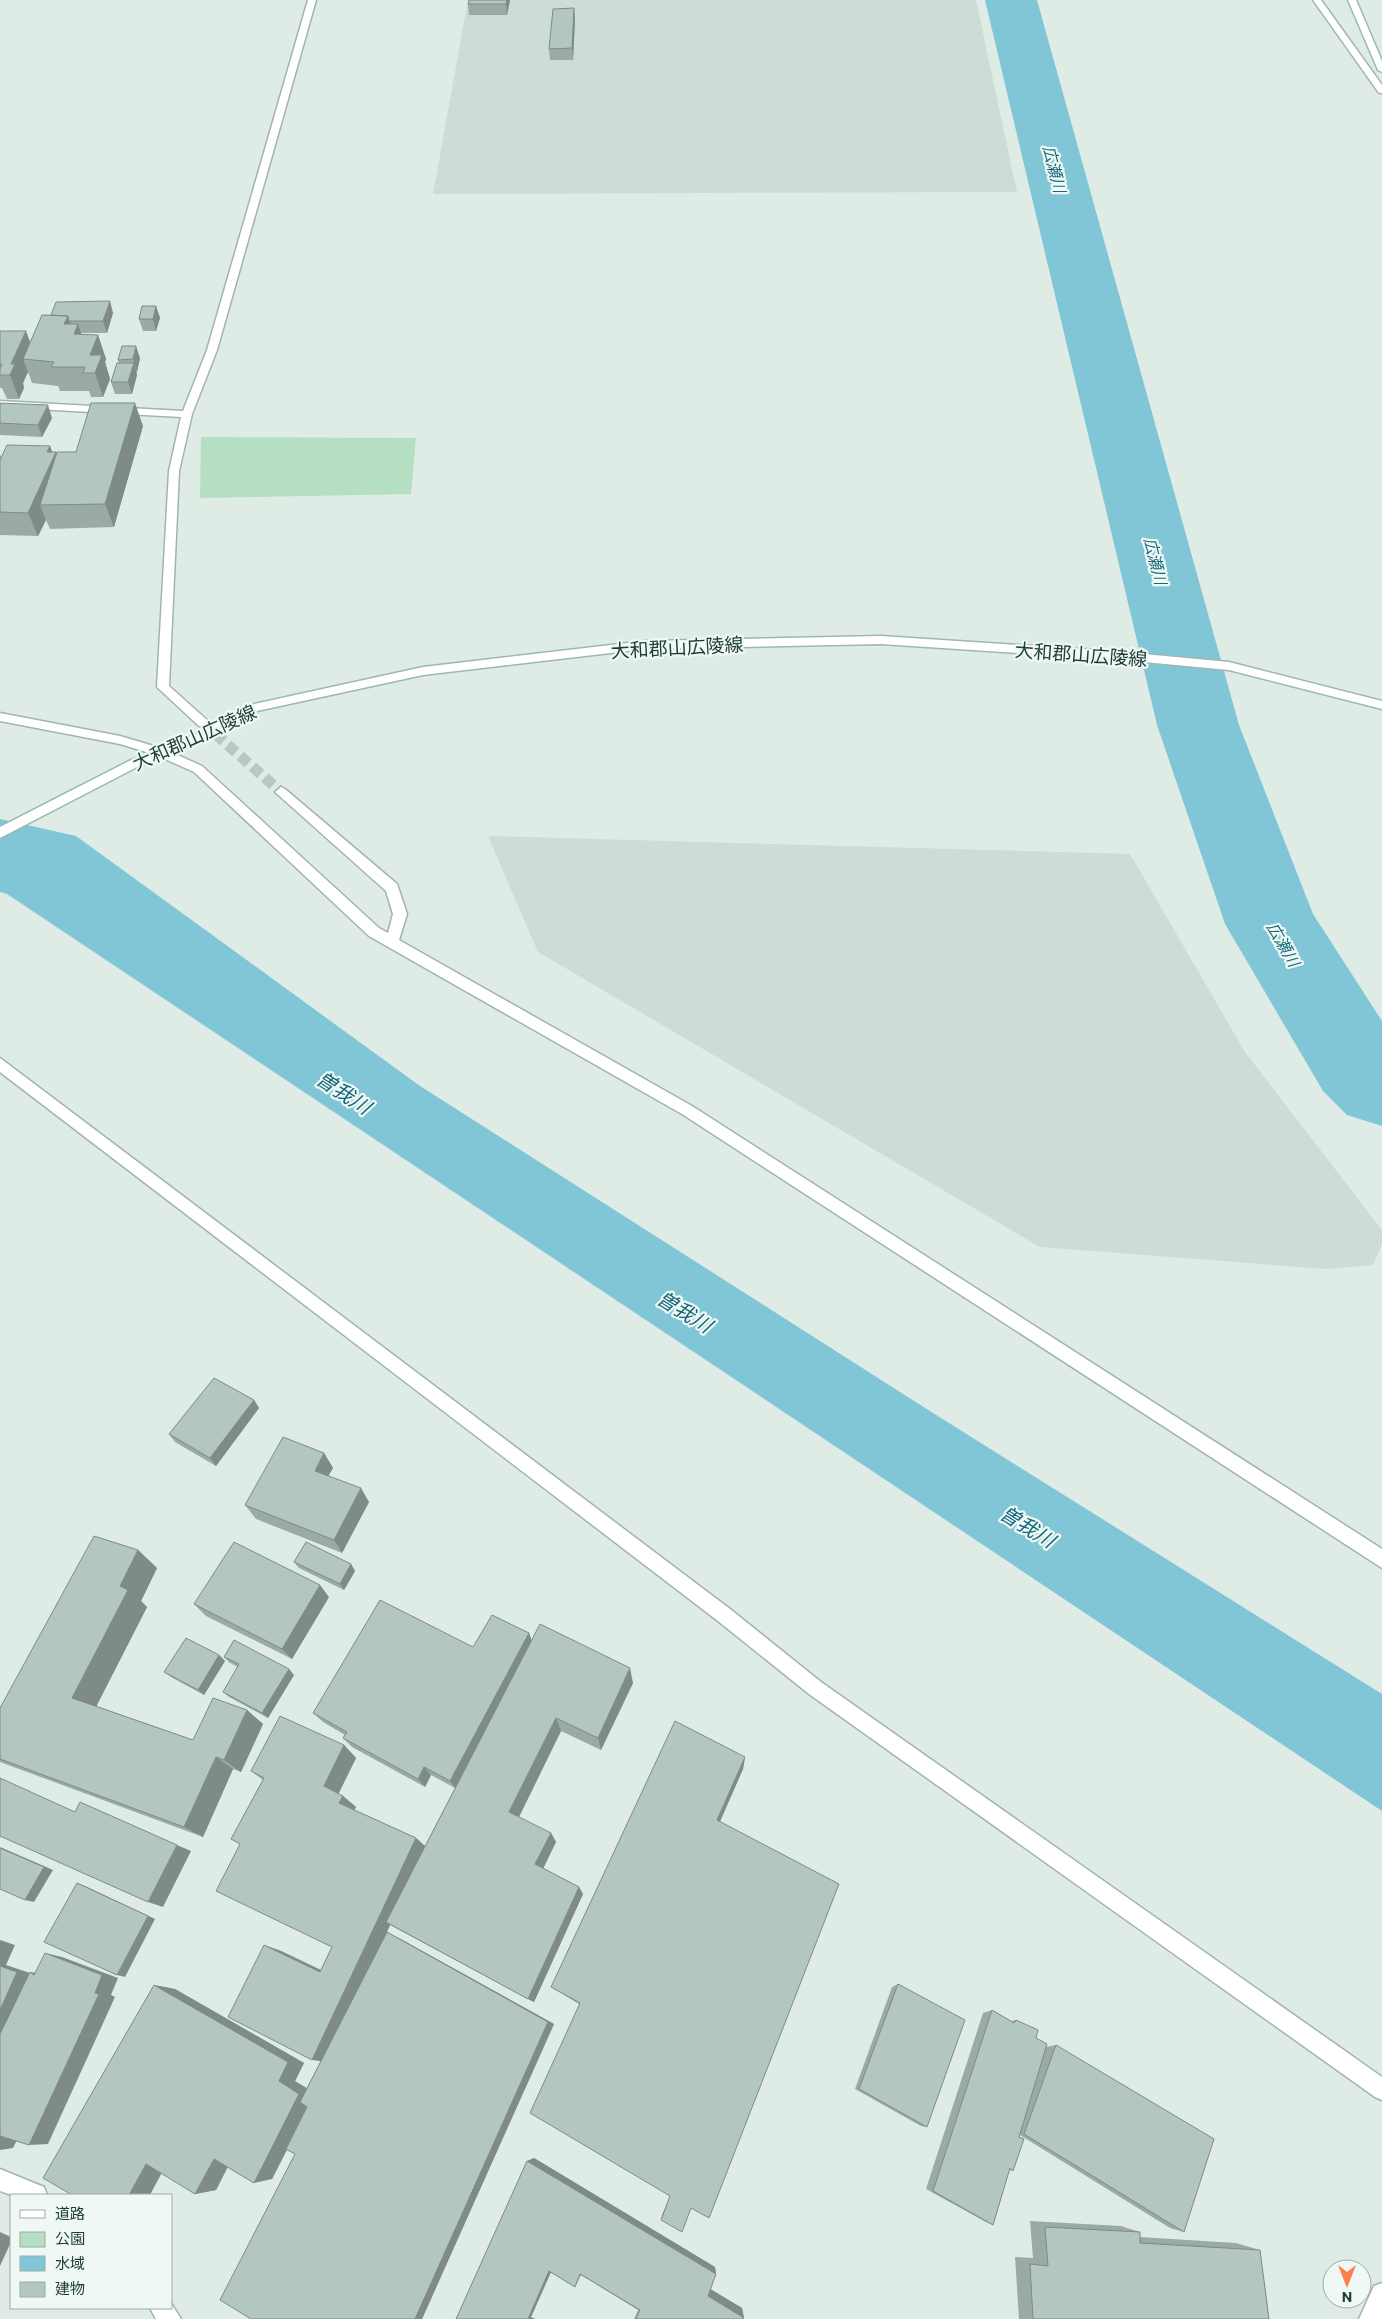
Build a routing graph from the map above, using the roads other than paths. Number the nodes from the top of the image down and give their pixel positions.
1 (312, 0) edge
2 (1317, 0) edge
3 (1352, 0) edge
4 (1382, 70) edge
5 (1382, 91) edge
6 (0, 404) edge
7 (187, 414) junction
8 (1382, 705) edge
9 (0, 717) edge
10 (203, 723) tunnel mouth
11 (160, 752) junction
12 (281, 792) tunnel mouth
13 (0, 833) edge
14 (392, 942) junction
15 (0, 1064) edge
16 (1382, 1559) edge
17 (1382, 2090) edge
18 (0, 2180) edge
19 (34, 2194) edge
20 (1382, 2294) edge
21 (162, 2309) edge
22 (170, 2319) edge
23 (1370, 2319) edge

1 - 7 street
2 - 5 street
3 - 4 street
6 - 7 street
7 - 10 street
8 - 11 street, 大和郡山広陵線
9 - 11 street
11 - 13 street, 大和郡山広陵線
11 - 14 street
12 - 14 street
14 - 16 street
15 - 17 street
18 - 19 street
20 - 23 street
21 - 22 street

